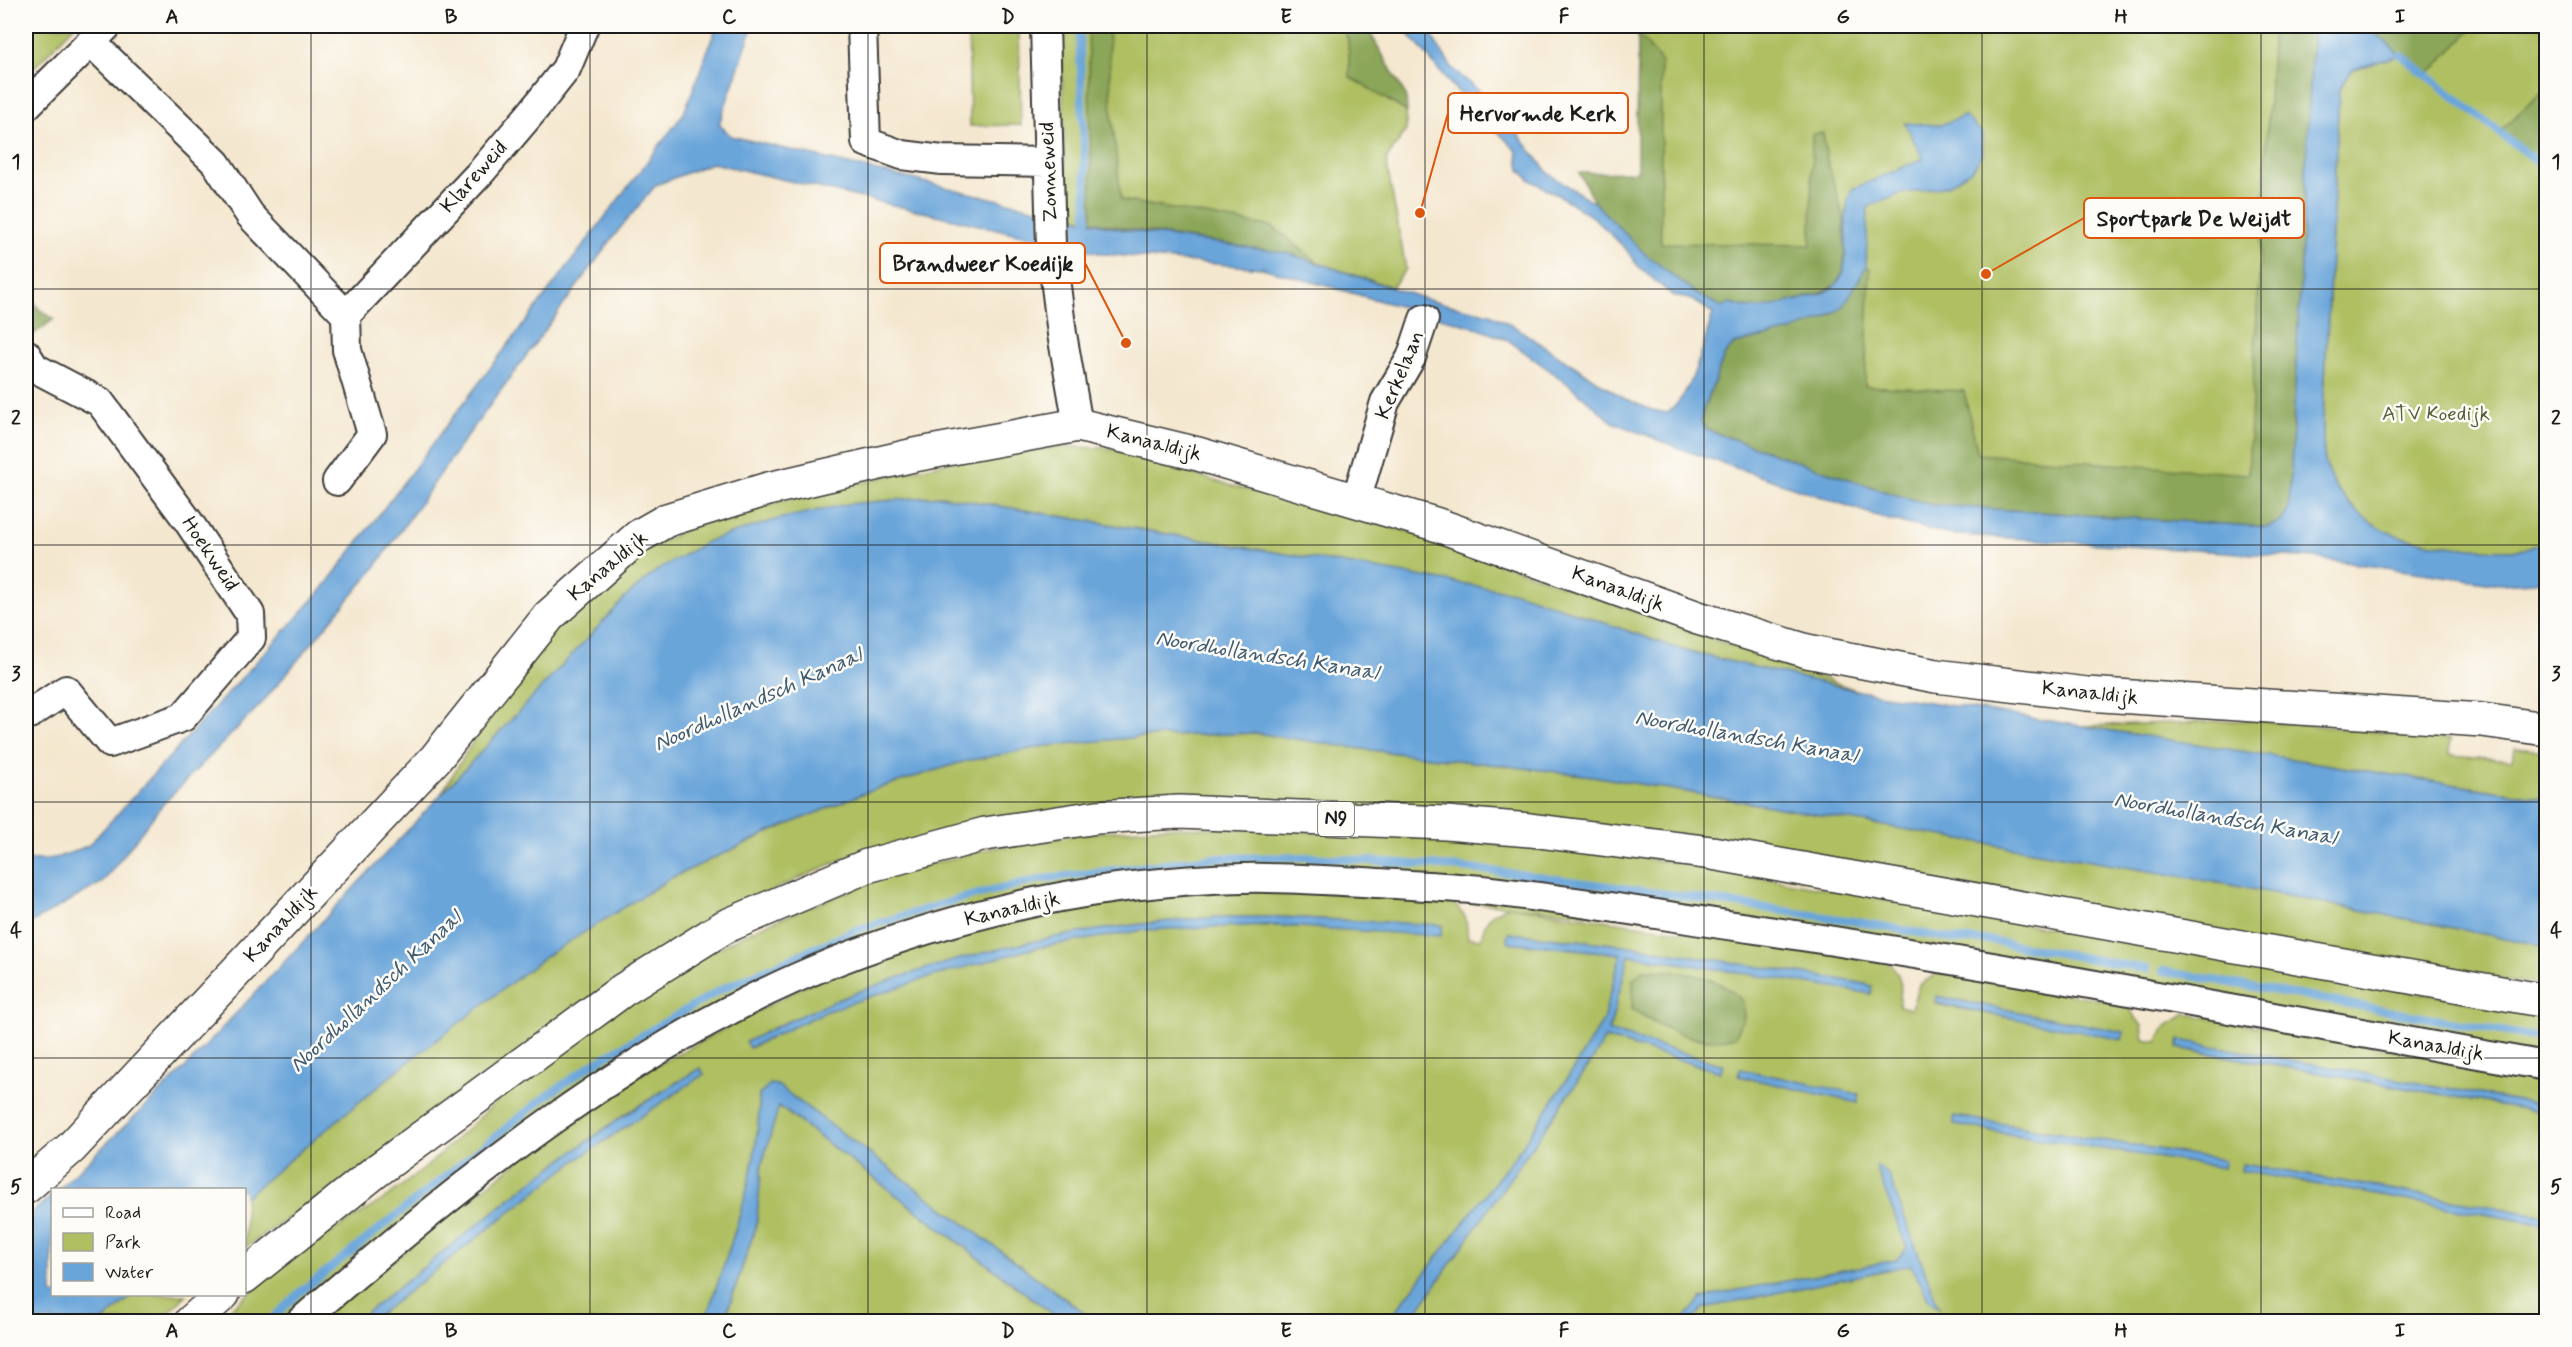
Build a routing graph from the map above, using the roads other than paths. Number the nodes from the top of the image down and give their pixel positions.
1 (584, 26) edge
2 (862, 26) edge
3 (1045, 26) edge
4 (99, 34) edge
5 (26, 106) edge
6 (1048, 162) junction
7 (346, 315) junction
8 (1424, 319) dead end
9 (26, 354) edge
10 (1078, 424) junction
11 (337, 481) dead end
12 (1356, 501) junction
13 (27, 713) edge
14 (2547, 729) edge
15 (2547, 1001) edge
16 (2547, 1066) edge
17 (26, 1187) edge
18 (246, 1275) edge
19 (221, 1296) edge
20 (192, 1322) edge
21 (300, 1322) edge

1 - 7 street, Klareweid
2 - 6 street
3 - 6 street, Zonneweid
4 - 5 street
4 - 7 street
6 - 10 street, Zonneweid
7 - 11 street
8 - 12 street, Kerkelaan
9 - 13 street, Hoekweid
10 - 12 street, Kanaaldijk
10 - 17 street, Kanaaldijk
12 - 14 street, Kanaaldijk
15 - 18 street, N9
16 - 21 street, Kanaaldijk
19 - 20 street

